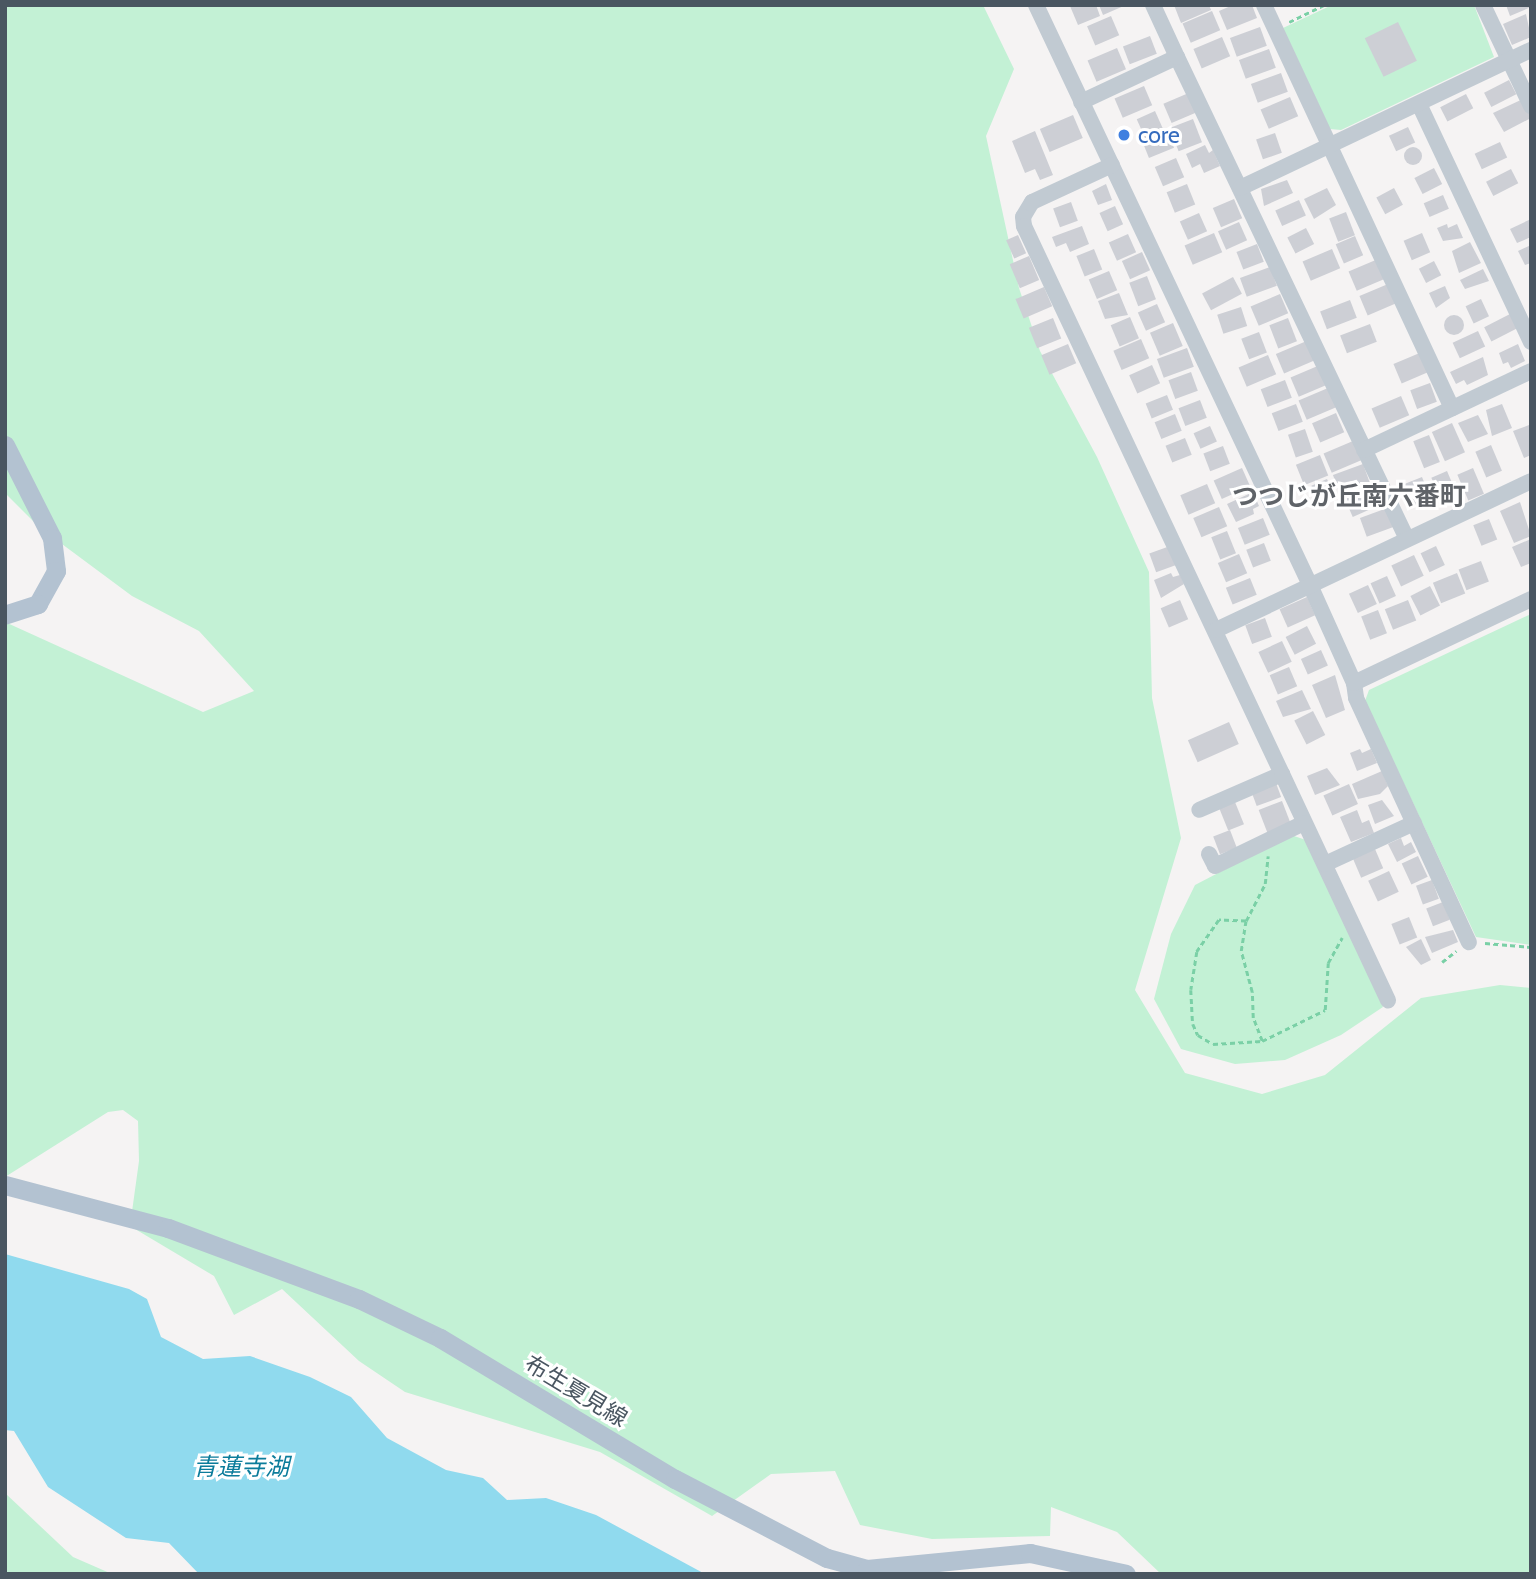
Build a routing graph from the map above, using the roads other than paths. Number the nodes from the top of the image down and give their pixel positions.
1 (1036, 5) edge
2 (1153, 5) edge
3 (1264, 5) edge
4 (1483, 5) edge
5 (1531, 50) edge
6 (1178, 57) junction
7 (1509, 60) junction
8 (1081, 102) junction
9 (1419, 104) junction
10 (1531, 106) edge
11 (1329, 145) junction
12 (1112, 165) junction
13 (1240, 188) junction
14 (1531, 342) edge
15 (1531, 371) edge
16 (1452, 408) junction
17 (5, 445) edge
18 (1364, 450) junction
19 (1531, 481) edge
20 (1407, 539) junction
21 (1310, 585) junction
22 (1531, 599) edge
23 (5, 615) edge
24 (1216, 630) junction
25 (1354, 683) junction
26 (1282, 774) junction
27 (1199, 810) dead end
28 (1304, 822) junction
29 (1414, 822) junction
30 (1209, 854) dead end
31 (1325, 864) junction
32 (1469, 942) dead end
33 (1388, 1000) dead end
34 (5, 1185) edge
35 (1126, 1574) edge

1 - 8 street
2 - 6 street
3 - 11 street
4 - 7 street
5 - 7 street
6 - 8 street
6 - 13 street
7 - 9 street
7 - 10 street
8 - 12 street
9 - 11 street
9 - 14 street
11 - 13 street
11 - 16 street
12 - 21 street
12 - 24 street
13 - 18 street
15 - 16 street
16 - 18 street
17 - 23 main road
18 - 20 street
19 - 20 street
20 - 21 street
21 - 24 street
21 - 25 street
22 - 25 street
24 - 26 street
25 - 29 street
26 - 27 street
26 - 28 street
28 - 30 street
28 - 31 street
29 - 31 street
29 - 32 street
31 - 33 street
34 - 35 main road, 布生夏見線

